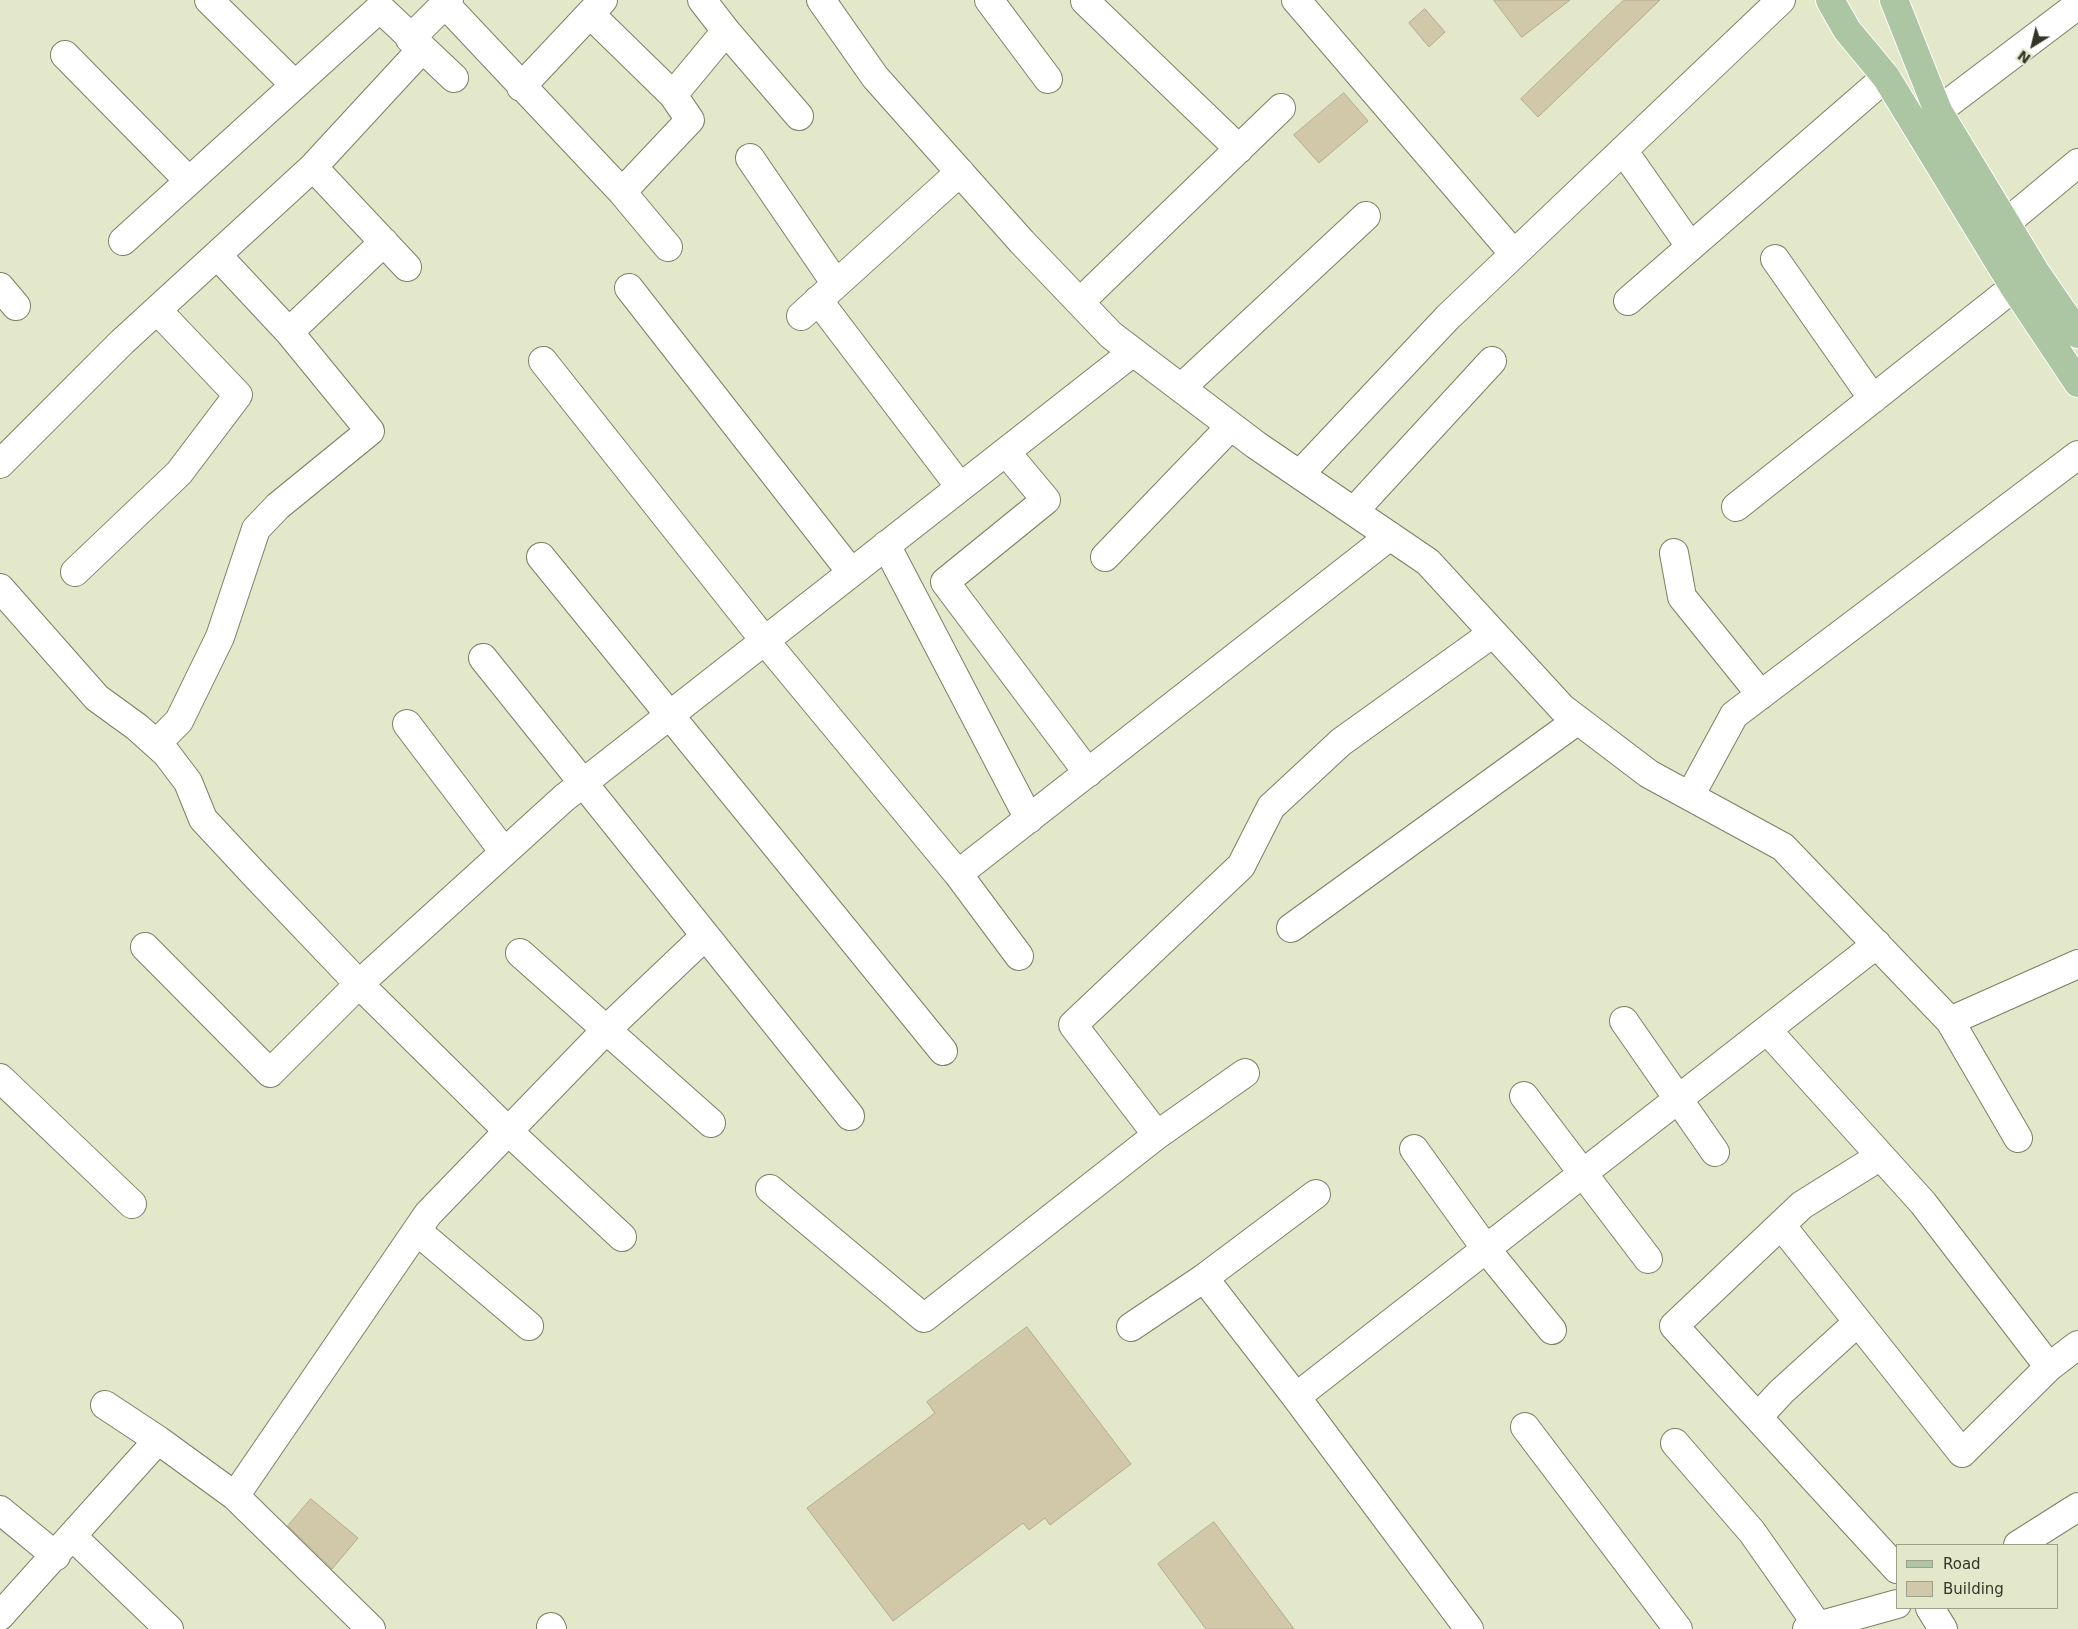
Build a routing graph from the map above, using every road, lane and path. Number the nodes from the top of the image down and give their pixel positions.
1 (209, 0) edge
2 (702, 0) edge
3 (821, 0) edge
4 (989, 0) edge
5 (1085, 0) edge
6 (1296, 0) edge
7 (1781, 0) edge
8 (1830, 0) edge
9 (1848, 0) edge
10 (1891, 1) edge
11 (447, 2) edge
12 (377, 4) edge
13 (2078, 5) edge
14 (596, 7) edge
15 (726, 31) junction
16 (416, 44) junction
17 (65, 55) dead end
18 (1886, 77) junction
19 (454, 78) dead end
20 (1048, 79) dead end
21 (295, 85) junction
22 (521, 87) junction
23 (673, 95) junction
24 (1281, 108) dead end
25 (1938, 111) junction
26 (799, 116) dead end
27 (1239, 149) junction
28 (1623, 150) junction
29 (750, 158) dead end
30 (2078, 162) edge
31 (313, 167) junction
32 (960, 172) junction
33 (189, 181) junction
34 (622, 192) junction
35 (1366, 216) dead end
36 (2006, 223) junction
37 (123, 241) dead end
38 (384, 242) junction
39 (1690, 246) junction
40 (668, 247) dead end
41 (1514, 254) junction
42 (217, 255) junction
43 (1775, 259) dead end
44 (407, 267) dead end
45 (629, 288) dead end
46 (2014, 288) junction
47 (819, 300) junction
48 (1628, 301) dead end
49 (1080, 302) junction
50 (157, 310) junction
51 (289, 332) junction
52 (2078, 334) edge
53 (1133, 352) junction
54 (542, 361) dead end
55 (1492, 361) dead end
56 (2078, 383) edge
57 (1181, 388) junction
58 (1873, 399) junction
59 (1231, 426) junction
60 (1006, 452) junction
61 (2078, 455) edge
62 (0, 464) edge
63 (1300, 474) junction
64 (960, 487) junction
65 (1736, 507) dead end
66 (1354, 511) junction
67 (1390, 536) junction
68 (886, 546) junction
69 (1674, 553) dead end
70 (1105, 556) dead end
71 (541, 557) dead end
72 (75, 572) dead end
73 (851, 572) junction
74 (0, 588) edge
75 (1493, 633) junction
76 (765, 641) junction
77 (483, 658) dead end
78 (1761, 695) junction
79 (670, 715) junction
80 (1578, 720) junction
81 (407, 724) dead end
82 (156, 744) junction
83 (1088, 773) junction
84 (582, 784) junction
85 (1690, 796) junction
86 (1029, 819) junction
87 (504, 852) junction
88 (958, 874) junction
89 (1291, 928) dead end
90 (705, 936) junction
91 (1877, 944) junction
92 (145, 946) dead end
93 (520, 952) dead end
94 (1019, 956) dead end
95 (2078, 964) edge
96 (359, 984) junction
97 (1624, 1021) dead end
98 (1950, 1021) junction
99 (606, 1030) junction
100 (1767, 1030) junction
101 (943, 1051) dead end
102 (1245, 1073) dead end
103 (0, 1078) edge
104 (1524, 1096) dead end
105 (1679, 1098) junction
106 (850, 1116) dead end
107 (710, 1123) dead end
108 (508, 1131) junction
109 (1157, 1135) junction
110 (2018, 1138) dead end
111 (1414, 1149) dead end
112 (1714, 1152) dead end
113 (1879, 1157) junction
114 (1582, 1174) junction
115 (770, 1189) dead end
116 (1316, 1194) dead end
117 (132, 1204) dead end
118 (1781, 1225) junction
119 (416, 1231) junction
120 (622, 1237) dead end
121 (1486, 1249) junction
122 (1648, 1260) dead end
123 (1204, 1278) junction
124 (1858, 1322) junction
125 (530, 1326) dead end
126 (1131, 1327) dead end
127 (1552, 1330) dead end
128 (2078, 1345) edge
129 (2049, 1367) junction
130 (1296, 1397) junction
131 (105, 1405) dead end
132 (1758, 1417) junction
133 (1525, 1427) dead end
134 (158, 1440) junction
135 (1675, 1443) dead end
136 (235, 1496) junction
137 (0, 1510) edge
138 (2075, 1516) edge
139 (2020, 1544) edge
140 (65, 1546) junction
141 (1896, 1568) edge
142 (1896, 1604) edge
143 (1931, 1609) edge
144 (0, 1616) edge
145 (1462, 1627) edge
146 (1813, 1628) edge
147 (169, 1629) edge
148 (371, 1629) edge
149 (1678, 1629) edge
150 (1943, 1629) edge

1 - 21 street
2 - 15 street
3 - 32 street
4 - 20 street
5 - 27 street
6 - 41 street
7 - 28 street
8 - 18 main road
9 - 18 main road
10 - 25 main road
11 - 16 street
11 - 22 street
12 - 16 street
12 - 21 street
13 - 25 street
14 - 22 street
14 - 23 street
15 - 23 street
15 - 26 street
16 - 19 street
16 - 31 street
17 - 33 street
18 - 39 street
18 - 46 main road
21 - 33 street
22 - 34 street
23 - 34 street
24 - 27 street
25 - 36 main road
27 - 49 street
28 - 39 street
28 - 41 street
29 - 47 street
30 - 36 street
31 - 38 street
31 - 42 street
32 - 47 street
32 - 49 street
33 - 37 street
34 - 40 street
35 - 57 street
36 - 52 main road
38 - 44 street
38 - 51 street
39 - 48 street
41 - 63 street
42 - 50 street
42 - 51 street
43 - 58 street
45 - 73 street
46 - 56 main road
46 - 58 street
47 - 64 street
49 - 53 street
50 - 62 street
50 - 72 street
51 - 82 street
53 - 57 street
53 - 60 street
54 - 76 street
55 - 66 street
57 - 59 street
58 - 65 street
59 - 63 street
59 - 70 street
60 - 64 street
60 - 83 street
61 - 78 street
63 - 66 street
64 - 68 street
66 - 67 street
67 - 75 street
67 - 83 street
68 - 73 street
68 - 86 street
69 - 78 street
71 - 79 street
73 - 76 street
74 - 82 street
75 - 80 street
75 - 109 street
76 - 79 street
76 - 88 street
77 - 84 street
78 - 85 street
79 - 84 street
79 - 101 street
80 - 85 street
80 - 89 street
81 - 87 street
82 - 96 street
83 - 86 street
84 - 87 street
84 - 90 street
85 - 91 street
86 - 88 street
87 - 96 street
88 - 94 street
90 - 99 street
90 - 106 street
91 - 98 street
91 - 100 street
92 - 96 street
93 - 99 street
95 - 98 street
96 - 108 street
97 - 105 street
98 - 110 street
99 - 107 street
99 - 108 street
100 - 105 street
100 - 113 street
102 - 109 street
103 - 117 street
104 - 114 street
105 - 112 street
105 - 114 street
108 - 119 street
108 - 120 street
109 - 115 street
111 - 121 street
113 - 118 street
113 - 129 street
114 - 121 street
114 - 122 street
116 - 123 street
118 - 124 street
118 - 132 street
119 - 125 street
119 - 136 street
121 - 127 street
121 - 130 street
123 - 126 street
123 - 130 street
124 - 129 street
124 - 132 street
128 - 129 street
130 - 145 street
131 - 134 street
132 - 141 street
133 - 149 street
134 - 136 street
134 - 140 street
135 - 146 street
136 - 148 street
137 - 140 street
138 - 139 street
140 - 144 street
140 - 147 street
142 - 146 street
143 - 150 street

